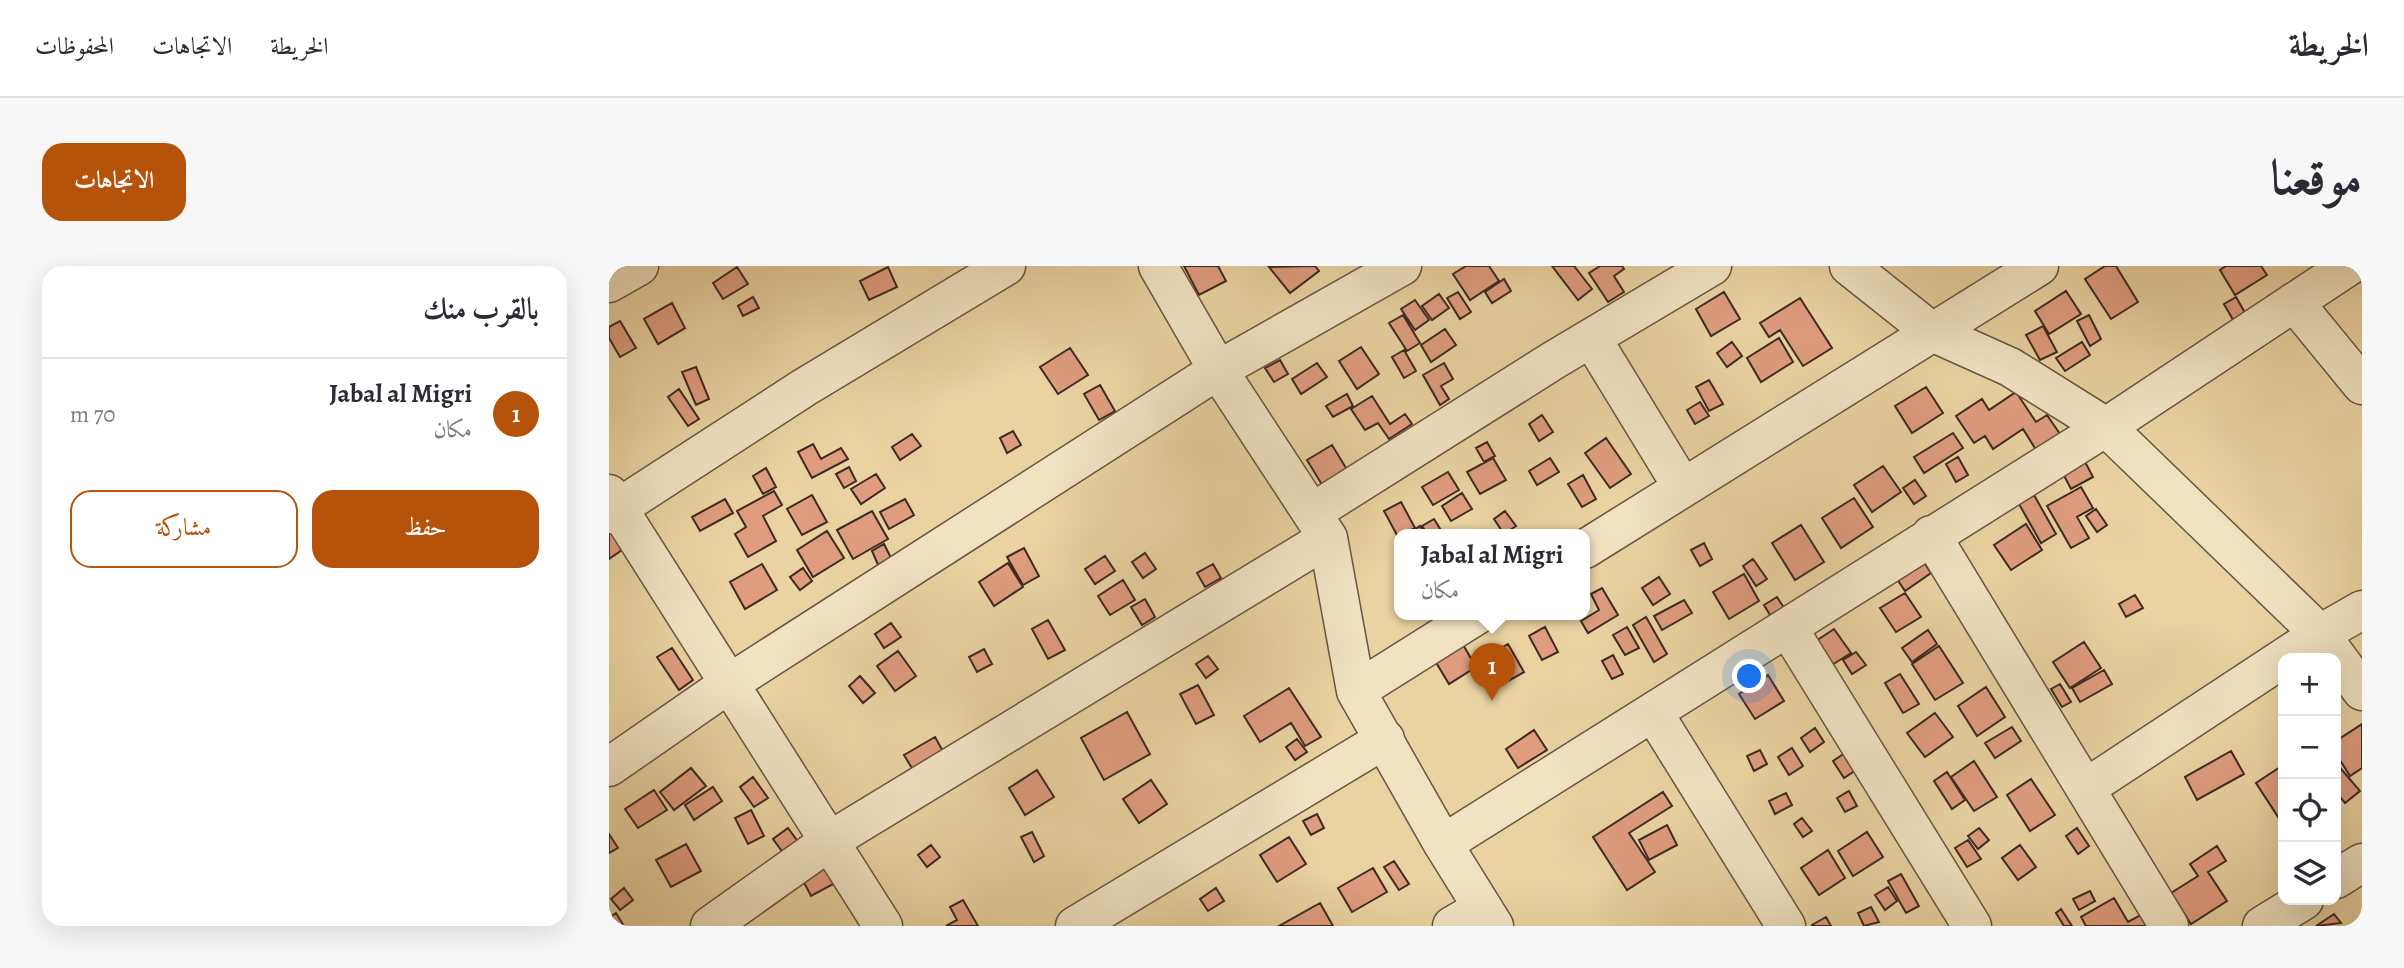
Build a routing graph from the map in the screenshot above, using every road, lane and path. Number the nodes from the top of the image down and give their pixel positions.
1 (639, 266) edge
2 (1006, 266) edge
3 (1158, 266) edge
4 (1712, 266) edge
5 (1849, 266) edge
6 (2349, 266) edge
7 (2029, 269) edge
8 (1380, 272) edge
9 (609, 283) edge
10 (2294, 302) junction
11 (1932, 332) junction
12 (1592, 339) junction
13 (1218, 370) junction
14 (2362, 385) edge
15 (2106, 427) junction
16 (1683, 488) junction
17 (612, 505) edge
18 (1320, 525) junction
19 (1931, 535) junction
20 (1590, 546) edge
21 (2362, 610) edge
22 (1470, 620) edge
23 (1788, 628) junction
24 (2320, 634) junction
25 (730, 683) junction
26 (1356, 691) junction
27 (2362, 691) edge
28 (1653, 712) junction
29 (1385, 739) junction
30 (609, 767) edge
31 (2085, 788) junction
32 (831, 840) junction
33 (1443, 844) junction
34 (2362, 863) edge
35 (2341, 877) edge
36 (2296, 905) edge
37 (1476, 920) edge
38 (710, 926) edge
39 (883, 926) edge
40 (1075, 926) edge
41 (1786, 926) edge
42 (1972, 926) edge
43 (2168, 926) edge
44 (2262, 926) edge

1 - 9 street
2 - 17 street
3 - 13 street
4 - 12 street
5 - 11 street
6 - 10 street
7 - 11 street
8 - 13 street
10 - 14 street
10 - 15 street
11 - 15 street
11 - 16 street
12 - 16 street
12 - 18 street
13 - 18 street
13 - 25 street
15 - 19 street
15 - 24 street
16 - 20 street
17 - 25 street
18 - 26 street
18 - 32 street
19 - 23 street
19 - 31 street
21 - 24 street
22 - 26 street
23 - 28 street
23 - 42 street
24 - 27 street
24 - 31 street
25 - 30 street
25 - 32 street
26 - 29 street
28 - 33 street
28 - 41 street
29 - 33 street
29 - 40 street
31 - 43 street
32 - 38 street
32 - 39 street
33 - 37 street
34 - 35 street
36 - 44 street

